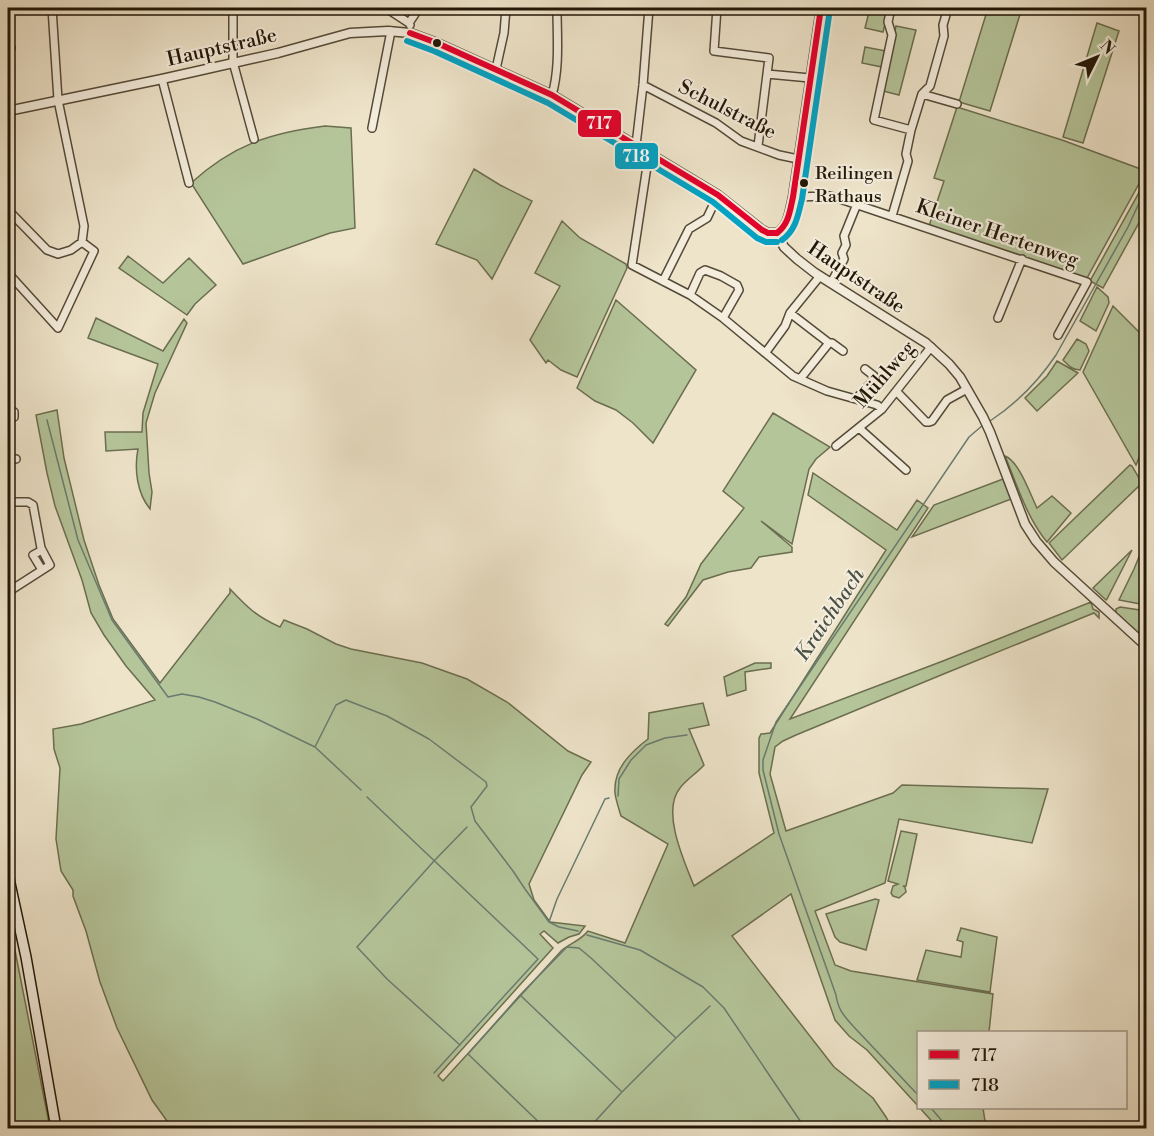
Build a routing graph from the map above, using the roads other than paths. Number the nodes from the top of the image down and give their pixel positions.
1 (52, 8) edge
2 (233, 8) edge
3 (386, 8) edge
4 (415, 8) edge
5 (506, 8) edge
6 (557, 8) edge
7 (649, 8) edge
8 (717, 8) edge
9 (821, 8) edge
10 (891, 8) edge
11 (948, 8) edge
12 (409, 23) junction
13 (391, 31) junction
14 (410, 33) junction
15 (233, 62) junction
16 (496, 69) junction
17 (767, 74) junction
18 (810, 78) junction
19 (162, 79) junction
20 (643, 85) junction
21 (922, 94) junction
22 (552, 95) junction
23 (58, 100) junction
24 (957, 104) dead end
25 (8, 111) edge
26 (372, 128) dead end
27 (911, 130) junction
28 (254, 139) dead end
29 (636, 145) junction
30 (758, 146) junction
31 (649, 153) junction
32 (798, 159) junction
33 (189, 183) dead end
34 (718, 195) junction
35 (793, 197) junction
36 (8, 202) edge
37 (857, 204) junction
38 (9, 212) edge
39 (892, 216) junction
40 (777, 233) junction
41 (82, 242) junction
42 (1022, 260) junction
43 (8, 273) edge
44 (820, 276) junction
45 (663, 281) junction
46 (831, 283) junction
47 (690, 296) junction
48 (790, 313) junction
49 (723, 318) junction
50 (998, 318) dead end
51 (1058, 335) dead end
52 (829, 343) junction
53 (931, 347) junction
54 (843, 351) dead end
55 (766, 352) junction
56 (865, 369) dead end
57 (800, 379) junction
58 (967, 389) junction
59 (897, 392) junction
60 (856, 399) junction
61 (882, 409) junction
62 (14, 412) dead end
63 (8, 417) edge
64 (859, 428) junction
65 (836, 446) dead end
66 (8, 459) edge
67 (16, 459) dead end
68 (906, 470) dead end
69 (8, 502) edge
70 (8, 592) edge
71 (1146, 646) edge
72 (8, 874) edge
73 (56, 1128) edge

1 - 23 street
2 - 15 street
3 - 12 street
4 - 12 street
5 - 16 street
6 - 22 street
7 - 20 street
8 - 17 street
9 - 18 street
10 - 27 street
11 - 21 street
12 - 14 street
13 - 14 street, Hauptstraße
13 - 15 street, Hauptstraße
13 - 26 street
14 - 16 street, Hauptstraße
15 - 19 street, Hauptstraße
15 - 28 street
16 - 22 street, Hauptstraße
17 - 18 street
17 - 30 street
18 - 32 street
19 - 23 street, Hauptstraße
19 - 33 street
20 - 29 street
20 - 30 street, Schulstraße
21 - 24 street
21 - 27 street
22 - 29 street, Hauptstraße
23 - 25 street, Hauptstraße
23 - 41 street
27 - 39 street
29 - 31 street, Hauptstraße
30 - 32 street, Schulstraße
31 - 34 street, Hauptstraße
31 - 45 street
32 - 35 street
34 - 40 street, Hauptstraße
34 - 45 street
35 - 37 street, Kleiner Hertenweg
35 - 40 street
36 - 38 street
37 - 39 street, Kleiner Hertenweg
37 - 46 street
38 - 41 street
39 - 42 street, Kleiner Hertenweg
40 - 44 street, Hauptstraße
41 - 43 street
42 - 50 street
42 - 51 street, Kleiner Hertenweg
44 - 46 street, Hauptstraße
44 - 48 street
45 - 47 street
46 - 53 street, Hauptstraße
47 - 49 street
47 - 49 street
48 - 52 street
48 - 55 street
49 - 55 street
52 - 54 street
52 - 57 street
53 - 58 street, Hauptstraße
53 - 59 street, Mühlweg
55 - 57 street
56 - 60 street
57 - 60 street
58 - 59 street
58 - 71 street, Hauptstraße
59 - 61 street, Mühlweg
60 - 61 street
61 - 64 street, Mühlweg
62 - 63 street
64 - 65 street, Mühlweg
64 - 68 street
66 - 67 street
69 - 70 street
72 - 73 main road

